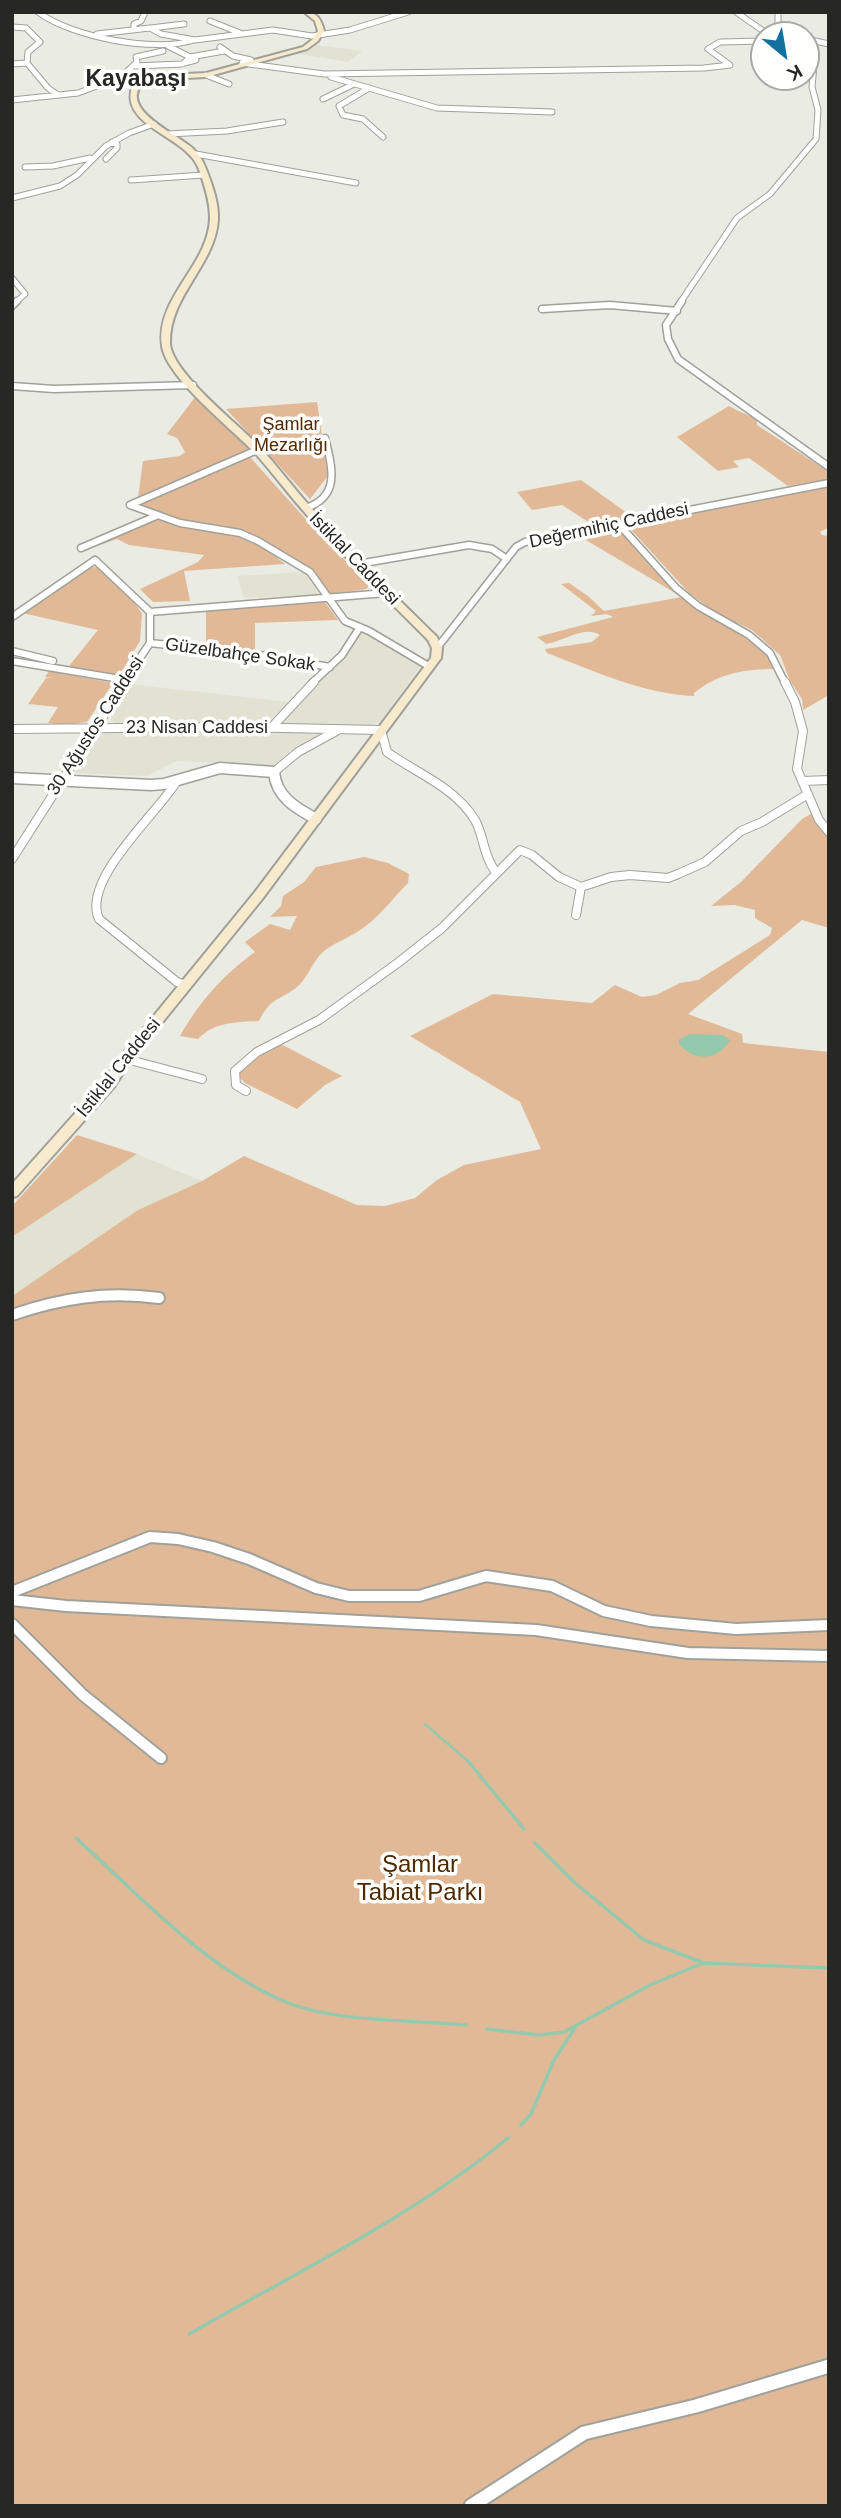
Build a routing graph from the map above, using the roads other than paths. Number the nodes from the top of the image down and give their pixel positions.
1 (38, 12) edge
2 (145, 12) edge
3 (307, 12) edge
4 (408, 12) edge
5 (210, 21) dead end
6 (184, 24) dead end
7 (12, 27) edge
8 (150, 28) junction
9 (134, 29) junction
10 (240, 33) junction
11 (97, 34) junction
12 (320, 35) junction
13 (210, 38) junction
14 (194, 40) junction
15 (750, 41) edge
16 (170, 48) junction
17 (224, 51) junction
18 (190, 57) junction
19 (255, 61) junction
20 (27, 63) junction
21 (183, 63) junction
22 (242, 63) junction
23 (12, 64) edge
24 (134, 65) junction
25 (324, 74) junction
26 (205, 75) junction
27 (176, 76) junction
28 (121, 77) junction
29 (140, 80) junction
30 (229, 84) dead end
31 (354, 84) junction
32 (369, 88) junction
33 (813, 91) edge
34 (58, 95) junction
35 (36, 98) junction
36 (323, 99) dead end
37 (12, 100) edge
38 (37, 105) dead end
39 (552, 112) dead end
40 (283, 122) dead end
41 (154, 124) junction
42 (167, 134) junction
43 (383, 137) dead end
44 (112, 142) junction
45 (196, 154) junction
46 (91, 158) junction
47 (106, 159) dead end
48 (25, 167) dead end
49 (204, 175) junction
50 (131, 180) dead end
51 (356, 183) dead end
52 (12, 198) edge
53 (12, 278) edge
54 (12, 306) edge
55 (542, 309) dead end
56 (677, 311) junction
57 (194, 385) junction
58 (12, 386) edge
59 (325, 438) dead end
60 (257, 450) junction
61 (829, 467) edge
62 (829, 483) edge
63 (306, 508) junction
64 (156, 516) junction
65 (617, 522) junction
66 (80, 548) dead end
67 (507, 559) junction
68 (358, 564) junction
69 (386, 593) junction
70 (327, 597) junction
71 (150, 612) junction
72 (12, 617) edge
73 (360, 627) junction
74 (150, 643) junction
75 (437, 648) junction
76 (12, 651) edge
77 (12, 661) edge
78 (53, 661) dead end
79 (330, 667) junction
80 (430, 667) junction
81 (125, 680) junction
82 (272, 727) junction
83 (94, 728) junction
84 (15, 729) edge
85 (340, 729) junction
86 (381, 730) junction
87 (12, 738) edge
88 (365, 752) junction
89 (387, 752) junction
90 (274, 772) junction
91 (12, 778) edge
92 (177, 780) junction
93 (829, 780) edge
94 (59, 781) junction
95 (803, 781) junction
96 (808, 794) junction
97 (316, 819) junction
98 (829, 832) edge
99 (12, 859) edge
100 (495, 871) junction
101 (581, 887) junction
102 (576, 915) dead end
103 (186, 985) junction
104 (126, 1059) junction
105 (202, 1079) dead end
106 (246, 1091) dead end
107 (12, 1193) edge
108 (159, 1298) dead end
109 (12, 1315) edge
110 (12, 1592) edge
111 (12, 1600) edge
112 (12, 1624) edge
113 (829, 1625) edge
114 (829, 1656) edge
115 (161, 1758) dead end
116 (829, 2366) edge
117 (471, 2506) edge

1 - 11 street
2 - 9 street
3 - 12 main road
4 - 12 street
5 - 10 street
6 - 8 street
7 - 20 street
8 - 9 street
8 - 14 street
9 - 11 street
10 - 12 street
10 - 13 street
11 - 16 street
12 - 19 main road
13 - 14 street
13 - 17 street
14 - 16 street
15 - 25 street
16 - 18 street
16 - 24 street
17 - 18 street
17 - 19 street
18 - 21 street
19 - 22 main road
20 - 23 street
20 - 34 street
21 - 24 street
21 - 27 street
22 - 25 street
22 - 26 main road
24 - 28 street
25 - 31 street
26 - 27 main road
26 - 30 street
27 - 29 main road
28 - 29 street
28 - 34 street
29 - 41 main road
31 - 32 street
31 - 36 street
32 - 39 street
32 - 43 street
33 - 56 street
34 - 35 street
35 - 37 street
35 - 38 street
40 - 42 street
41 - 42 main road
41 - 44 street
42 - 45 main road
44 - 46 street
44 - 47 street
45 - 49 main road, İstiklal Caddesi
45 - 51 street
46 - 48 street
46 - 52 street
49 - 50 street
49 - 57 main road, İstiklal Caddesi
53 - 54 street
55 - 56 street
56 - 61 street
57 - 58 street
57 - 60 main road, İstiklal Caddesi
59 - 63 street
60 - 63 main road, İstiklal Caddesi
60 - 64 street
62 - 65 street, Değermihiç Caddesi
63 - 68 main road, İstiklal Caddesi
64 - 66 street
64 - 70 street
65 - 67 street, Değermihiç Caddesi
65 - 95 street
67 - 68 street
67 - 75 street, Değermihiç Caddesi
68 - 69 main road, İstiklal Caddesi
69 - 70 street
69 - 75 main road, İstiklal Caddesi
70 - 71 street
70 - 73 street
71 - 72 street
71 - 74 street, 30 Ağustos Caddesi
73 - 79 street
73 - 80 street
74 - 79 street, Güzelbahçe Sokak
74 - 81 street, 30 Ağustos Caddesi
75 - 80 main road, İstiklal Caddesi
76 - 78 street
77 - 81 street
79 - 82 street
80 - 86 main road, İstiklal Caddesi
81 - 83 street, 30 Ağustos Caddesi
82 - 83 street, 23 Nisan Caddesi
82 - 85 street, 23 Nisan Caddesi
83 - 84 street, 23 Nisan Caddesi
83 - 94 street, 30 Ağustos Caddesi
84 - 87 street
85 - 86 street, 23 Nisan Caddesi
85 - 90 street
86 - 88 main road, İstiklal Caddesi
86 - 89 street
88 - 89 street
88 - 97 main road, İstiklal Caddesi
89 - 100 street
90 - 92 street
90 - 97 street
91 - 94 street
92 - 94 street
92 - 103 street
93 - 95 street
94 - 99 street, 30 Ağustos Caddesi
95 - 96 street
96 - 98 street
96 - 101 street
97 - 103 main road, İstiklal Caddesi
100 - 101 street
100 - 106 street
101 - 102 street
103 - 104 main road, İstiklal Caddesi
104 - 105 street
104 - 107 main road, İstiklal Caddesi
108 - 109 street
110 - 113 street
111 - 114 street
112 - 115 street
116 - 117 street

